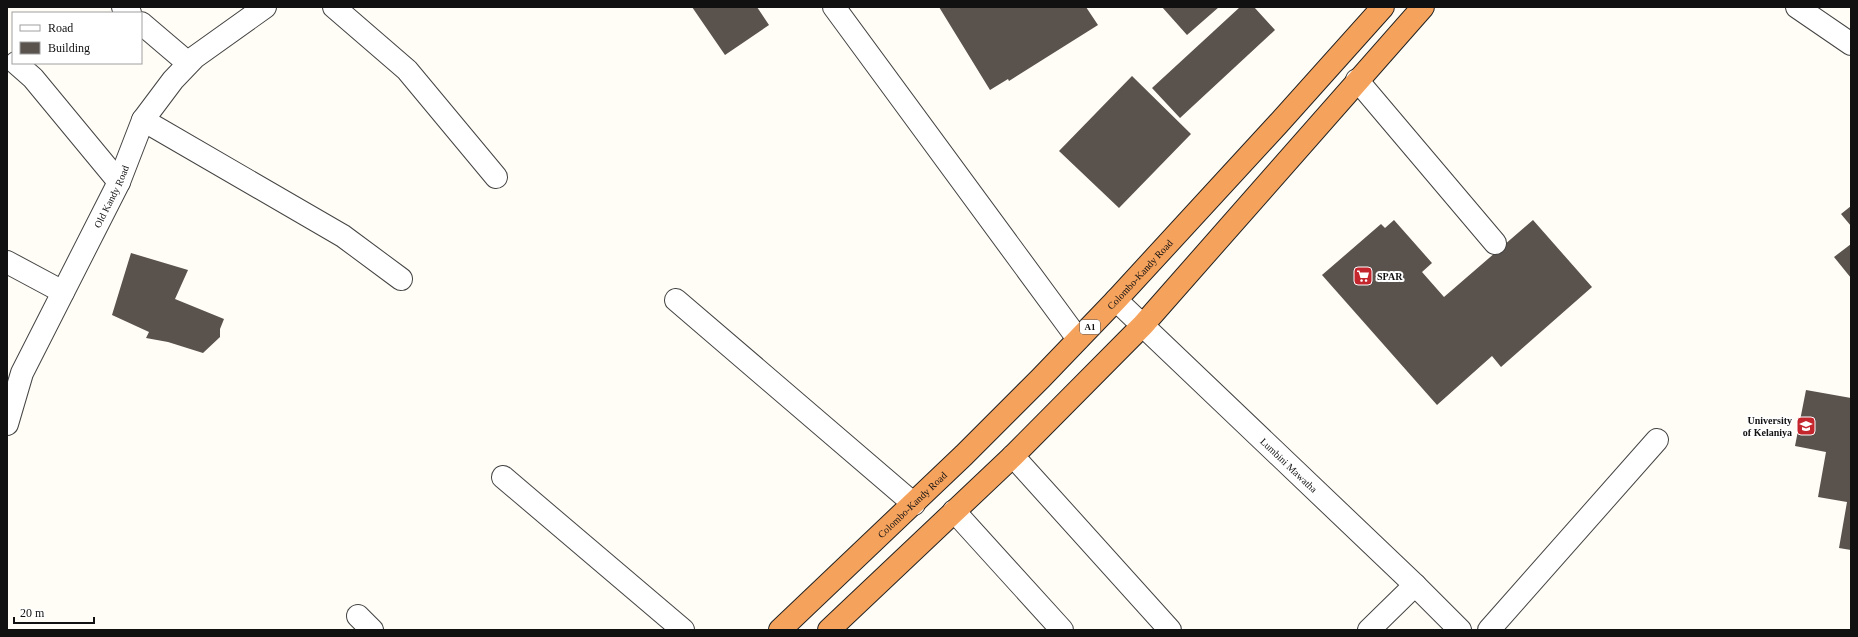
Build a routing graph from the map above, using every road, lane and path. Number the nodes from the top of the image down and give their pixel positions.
1 (265, 7) edge
2 (334, 7) edge
3 (834, 7) edge
4 (1383, 7) edge
5 (1423, 7) edge
6 (1797, 7) edge
7 (142, 24) edge
8 (1851, 44) edge
9 (188, 63) junction
10 (17, 64) edge
11 (1357, 80) junction
12 (143, 120) junction
13 (496, 177) dead end
14 (119, 182) junction
15 (1494, 243) dead end
16 (7, 262) edge
17 (401, 279) dead end
18 (63, 292) junction
19 (676, 300) dead end
20 (1116, 300) junction
21 (1143, 325) junction
22 (1078, 339) junction
23 (15, 371) edge
24 (7, 424) edge
25 (1657, 440) dead end
26 (1013, 456) junction
27 (503, 477) dead end
28 (914, 504) junction
29 (954, 511) junction
30 (1415, 585) junction
31 (684, 630) edge
32 (780, 630) edge
33 (829, 630) edge
34 (1062, 630) edge
35 (1170, 630) edge
36 (1369, 630) edge
37 (1460, 630) edge
38 (1488, 630) edge

1 - 9 street, Old Kandy Road
2 - 13 street
3 - 22 street
4 - 20 highway, Colombo-Kandy Road / A1
5 - 11 highway
6 - 8 street
7 - 9 street
9 - 12 street, Old Kandy Road
10 - 14 street
11 - 15 street
11 - 21 highway
12 - 14 street, Old Kandy Road
12 - 17 street
14 - 18 street, Old Kandy Road
16 - 18 street
18 - 23 street, Old Kandy Road
19 - 28 street
20 - 21 street, Lumbini Mawatha
20 - 22 highway, Colombo-Kandy Road / A1
21 - 26 highway
21 - 30 street, Lumbini Mawatha
22 - 28 highway, Colombo-Kandy Road / A1
23 - 24 street, Old Kandy Road
25 - 38 street
26 - 29 highway
26 - 35 street
27 - 31 street
28 - 32 highway, Colombo-Kandy Road / A1
29 - 33 highway
29 - 34 street
30 - 36 street
30 - 37 street, Lumbini Mawatha

